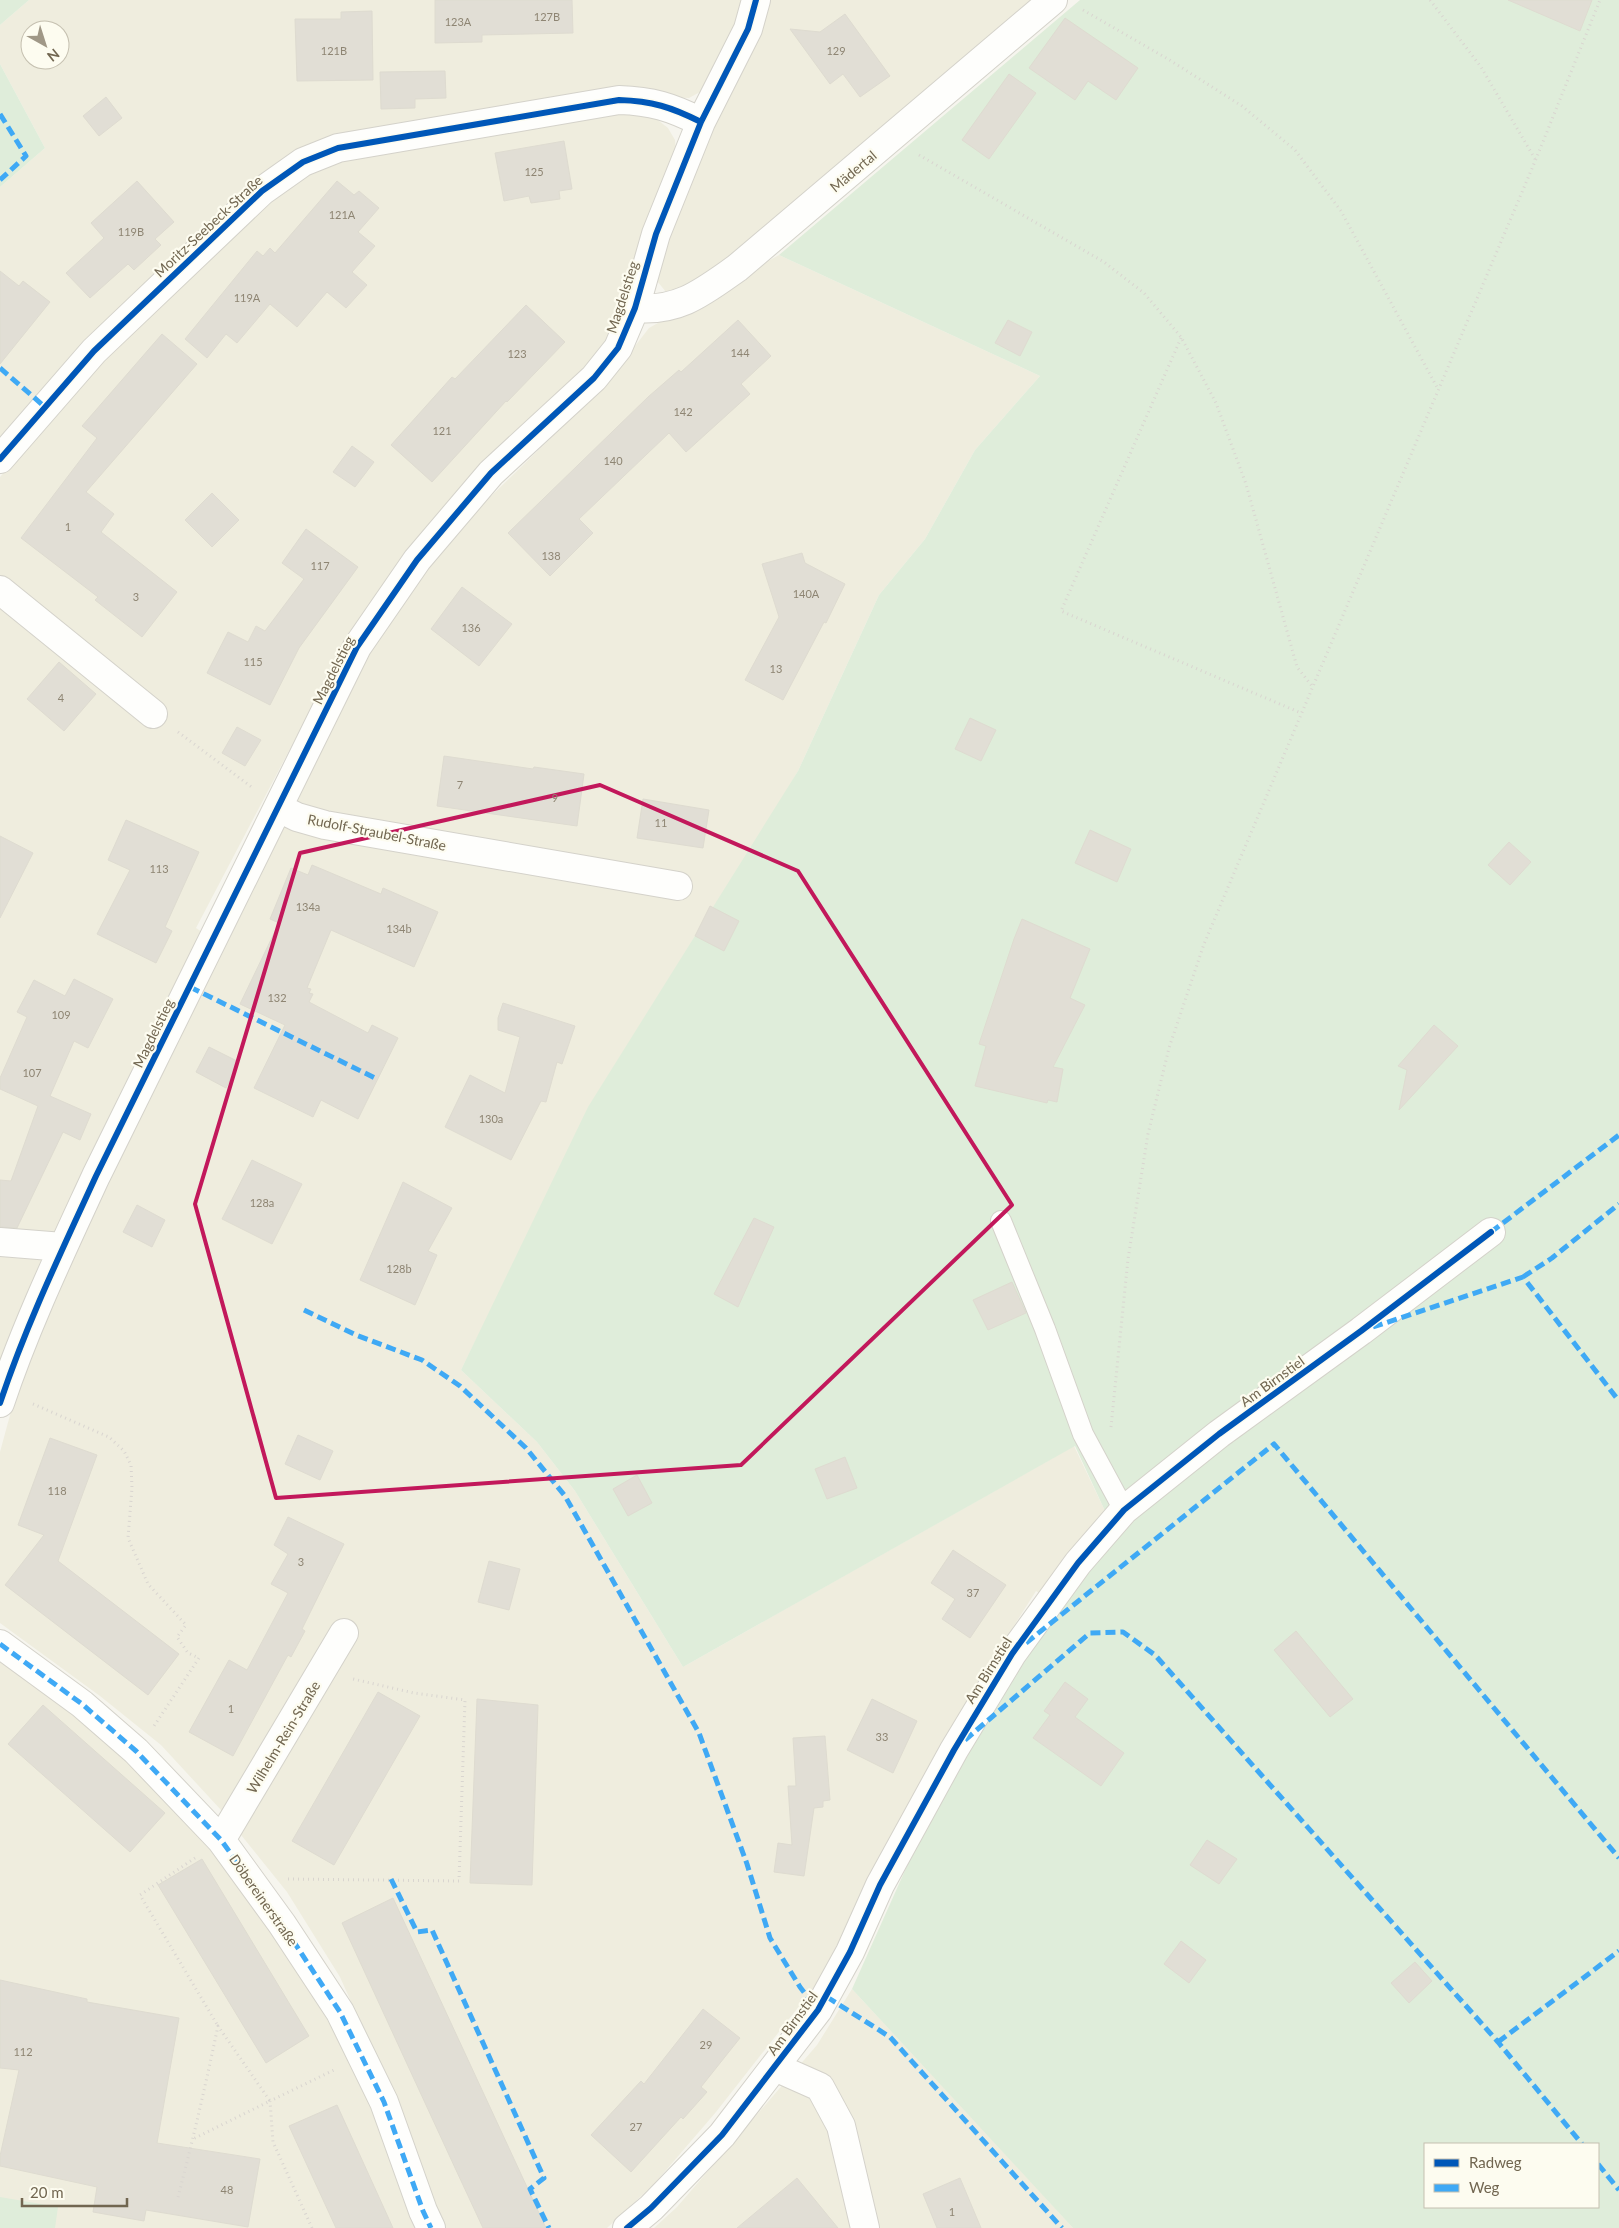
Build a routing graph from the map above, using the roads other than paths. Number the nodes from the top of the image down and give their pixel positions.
1 (756, 0) edge
2 (1053, 0) edge
3 (702, 122) junction
4 (635, 308) junction
5 (0, 459) edge
6 (0, 590) edge
7 (153, 714) road end
8 (279, 808) junction
9 (678, 886) dead end
10 (1001, 1222) dead end
11 (1491, 1232) dead end
12 (0, 1242) edge
13 (63, 1247) junction
14 (12, 1402) edge
15 (1124, 1510) junction
16 (344, 1633) dead end
17 (0, 1644) edge
18 (221, 1840) junction
19 (775, 2067) junction
20 (431, 2228) edge
21 (627, 2228) edge
22 (865, 2228) edge

1 - 3 street, Magdelstieg
2 - 4 street, Mädertal
3 - 4 street, Magdelstieg
3 - 5 street, Moritz-Seebeck-Straße
4 - 8 street, Magdelstieg
6 - 7 street
8 - 9 street, Rudolf-Straubel-Straße
8 - 13 street, Magdelstieg
10 - 15 lane
11 - 15 street, Am Birnstiel
12 - 13 street
13 - 14 street, Magdelstieg
15 - 19 street, Am Birnstiel
16 - 18 street, Wilhelm-Rein-Straße
17 - 18 street, Döbereinerstraße
18 - 20 street, Döbereinerstraße
19 - 21 street, Am Birnstiel
19 - 22 street

